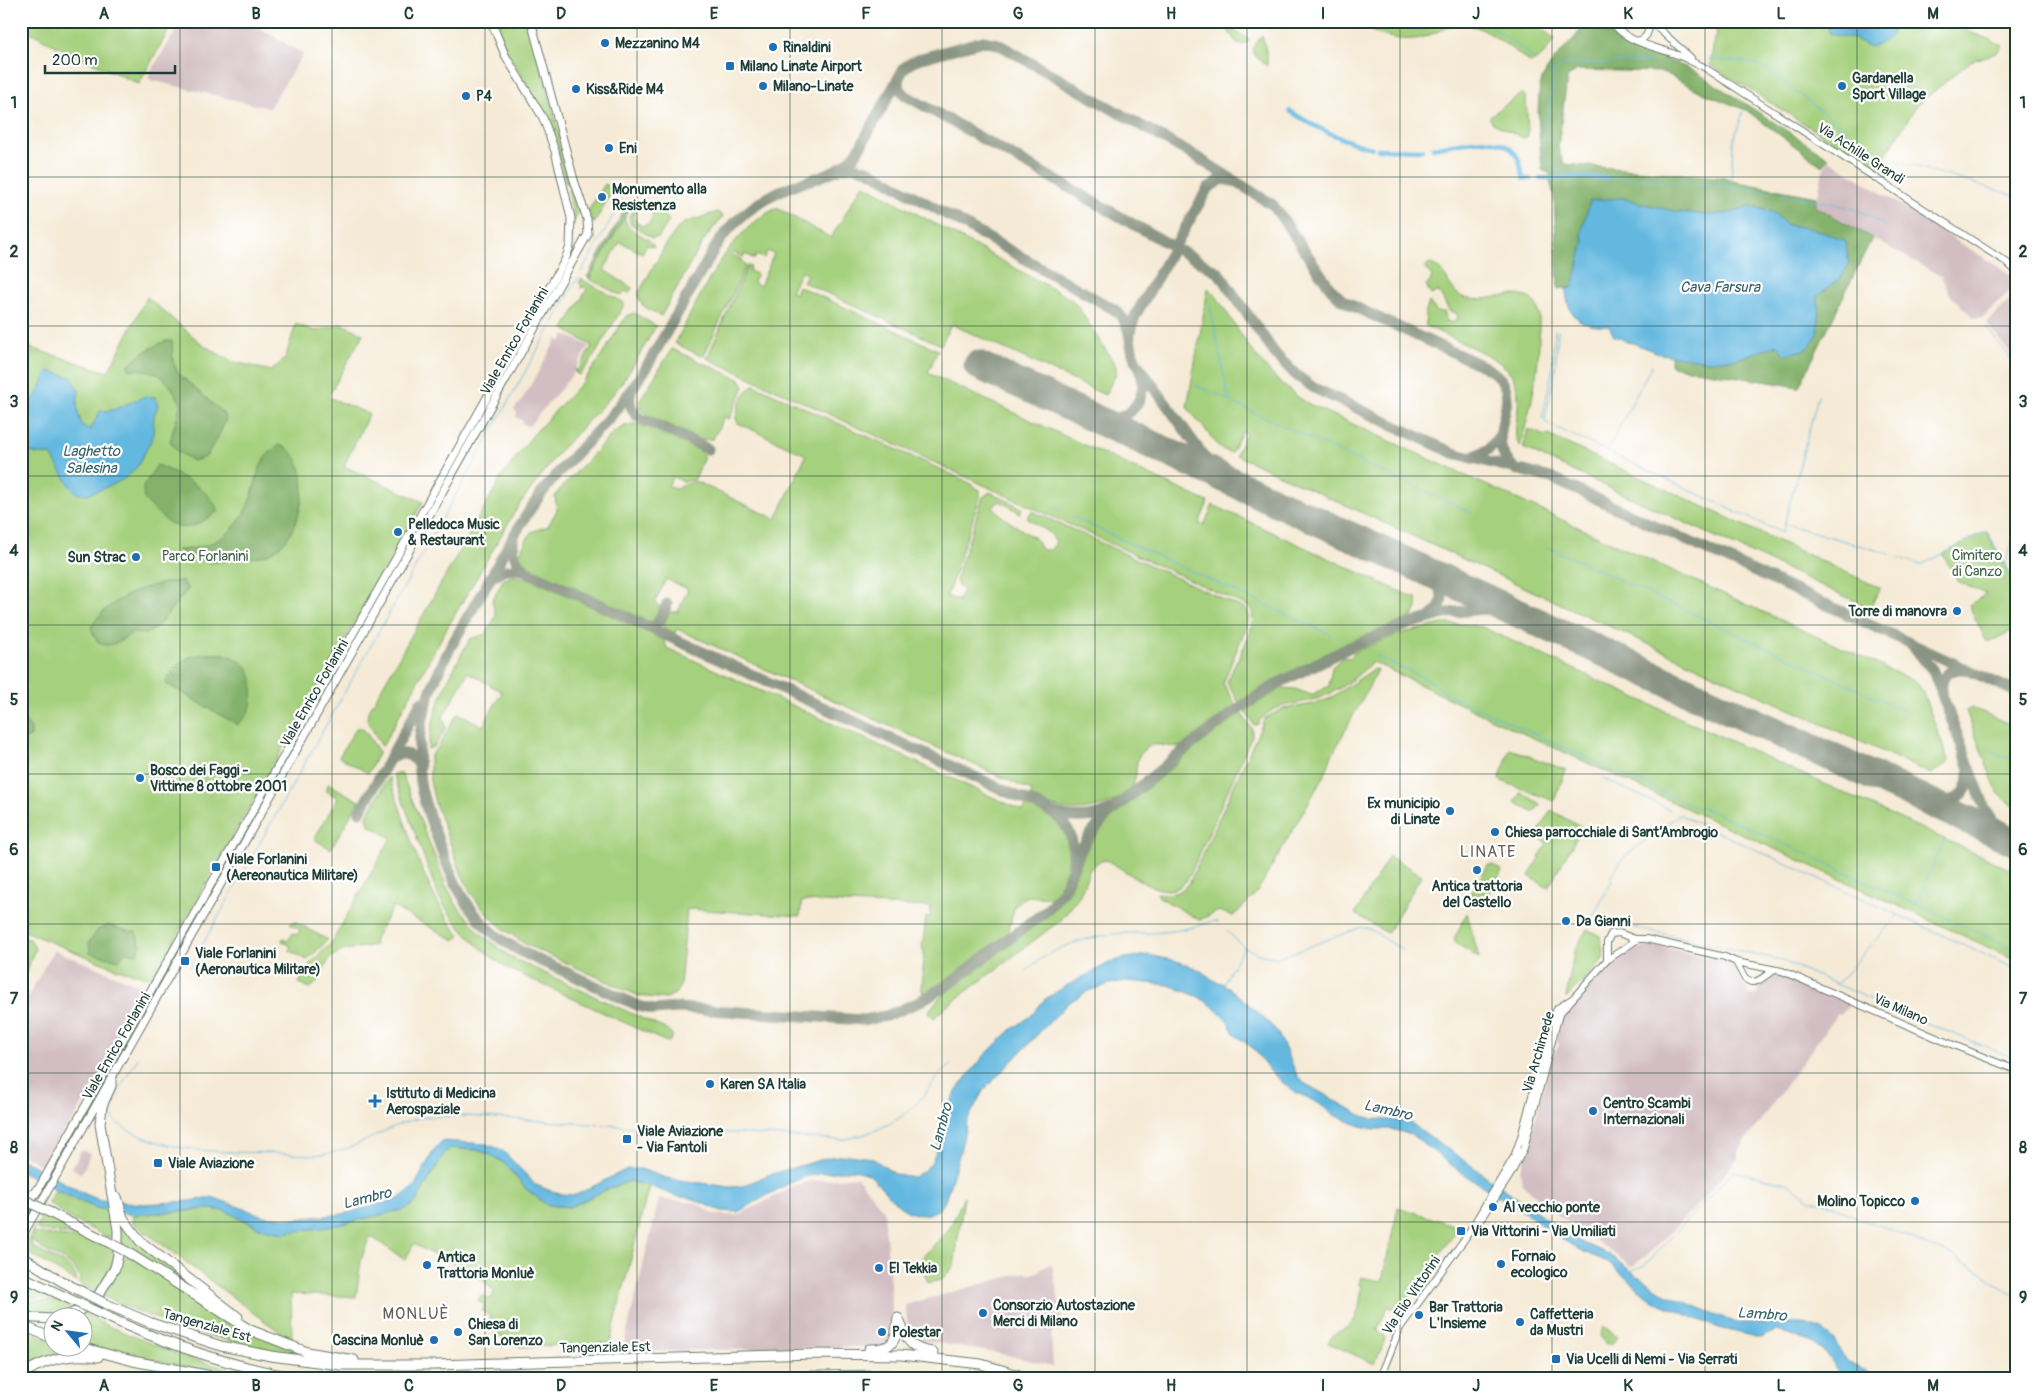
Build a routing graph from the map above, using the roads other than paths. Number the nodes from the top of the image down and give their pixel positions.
1 (491, 21) edge
2 (1611, 21) edge
3 (1649, 21) edge
4 (533, 24) edge
5 (1634, 41) junction
6 (1702, 66) junction
7 (574, 180) junction
8 (563, 182) junction
9 (2006, 262) junction
10 (2016, 266) edge
11 (2016, 271) edge
12 (1621, 934) junction
13 (1638, 939) junction
14 (1608, 947) junction
15 (1626, 948) junction
16 (1618, 953) junction
17 (1608, 960) junction
18 (1736, 962) junction
19 (1755, 965) junction
20 (1777, 970) junction
21 (1744, 976) junction
22 (1760, 979) junction
23 (2016, 1070) edge
24 (111, 1081) junction
25 (40, 1186) junction
26 (1493, 1197) joint
27 (21, 1198) edge
28 (21, 1210) edge
29 (118, 1214) junction
30 (21, 1220) edge
31 (21, 1238) edge
32 (21, 1256) edge
33 (21, 1276) edge
34 (85, 1306) edge
35 (21, 1317) edge
36 (42, 1318) edge
37 (21, 1325) edge
38 (42, 1334) edge
39 (265, 1335) junction
40 (92, 1350) edge
41 (812, 1354) junction
42 (133, 1361) junction
43 (981, 1364) junction
44 (434, 1365) junction
45 (21, 1375) edge
46 (722, 1377) edge
47 (222, 1378) edge
48 (298, 1378) edge
49 (701, 1378) edge
50 (937, 1378) edge
51 (1029, 1378) edge
52 (1380, 1378) edge

1 - 8 main road
2 - 5 street, Via Achille Grandi
3 - 5 street
3 - 6 street, Via Achille Grandi
4 - 7 main road, Viale Enrico Forlanini
5 - 6 street, Via Achille Grandi
6 - 9 street, Via Achille Grandi
7 - 8 main road
7 - 24 main road, Viale Enrico Forlanini
8 - 25 main road, Viale Enrico Forlanini
9 - 10 street, Via Achille Grandi
9 - 11 street, Via Achille Grandi
12 - 13 street, Via Milano
12 - 14 street
12 - 15 street
13 - 15 street
13 - 18 street, Via Milano
14 - 16 street
14 - 17 street
15 - 16 street
16 - 17 street, Via Archimede
17 - 26 street, Via Archimede
18 - 19 street, Via Milano
18 - 21 street
19 - 20 street, Via Milano
19 - 21 street
19 - 22 street
20 - 22 street
20 - 23 street, Via Milano
21 - 22 street
24 - 29 highway
24 - 31 main road, Viale Enrico Forlanini
25 - 28 highway
25 - 30 main road, Viale Enrico Forlanini
26 - 52 street, Via Elio Vittorini
27 - 39 highway, bridge
29 - 34 highway
29 - 39 highway
32 - 44 highway, Tangenziale Est, bridge
33 - 48 highway, Tangenziale Est, bridge
35 - 36 highway
37 - 38 highway
39 - 44 highway
40 - 42 highway
41 - 43 highway, Tangenziale Est
41 - 43 highway
41 - 44 highway, Tangenziale Est
42 - 45 highway
42 - 47 highway
43 - 51 highway, Tangenziale Est
46 - 49 highway
46 - 50 highway

